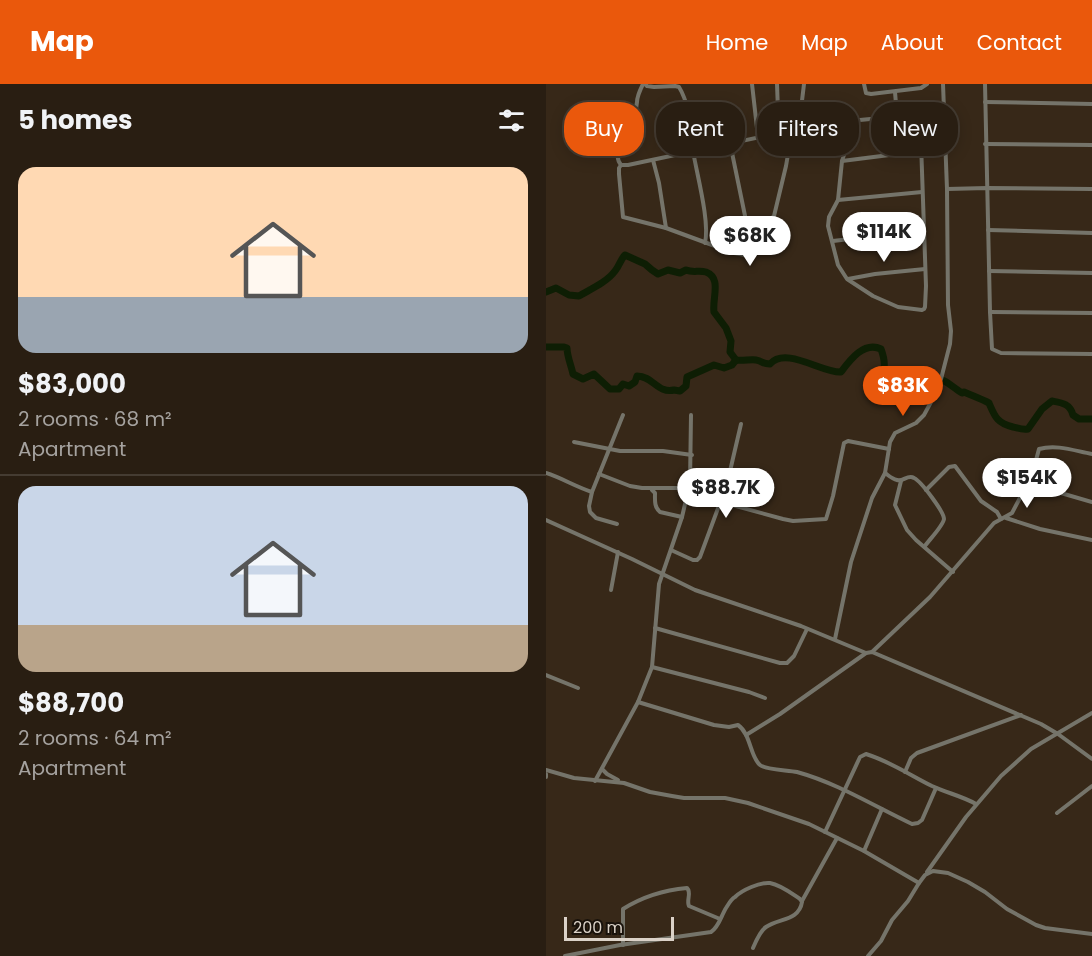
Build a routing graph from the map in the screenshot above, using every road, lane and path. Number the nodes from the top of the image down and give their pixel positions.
1 (644, 84) edge
2 (752, 84) edge
3 (777, 84) edge
4 (804, 84) edge
5 (864, 84) edge
6 (927, 84) edge
7 (943, 84) edge
8 (985, 84) edge
9 (680, 86) edge
10 (895, 92) junction
11 (686, 102) edge
12 (778, 102) edge
13 (802, 102) edge
14 (896, 102) edge
15 (943, 102) edge
16 (984, 102) junction
17 (1092, 104) edge
18 (757, 128) edge
19 (985, 144) junction
20 (1092, 145) edge
21 (671, 156) edge
22 (694, 156) edge
23 (733, 156) edge
24 (788, 156) edge
25 (844, 156) edge
26 (882, 156) edge
27 (921, 156) edge
28 (945, 156) edge
29 (653, 160) junction
30 (842, 161) junction
31 (621, 165) junction
32 (987, 188) junction
33 (947, 189) junction
34 (1092, 189) edge
35 (922, 192) junction
36 (838, 200) junction
37 (666, 228) junction
38 (924, 230) junction
39 (988, 230) junction
40 (1092, 233) edge
41 (750, 240) junction
42 (833, 241) junction
43 (705, 243) junction
44 (925, 269) junction
45 (989, 271) junction
46 (1092, 273) edge
47 (847, 279) junction
48 (990, 312) junction
49 (1092, 313) edge
50 (1092, 354) edge
51 (623, 415) dead end
52 (692, 415) dead end
53 (741, 424) dead end
54 (574, 442) dead end
55 (609, 449) junction
56 (889, 449) junction
57 (1092, 454) edge
58 (692, 455) junction
59 (546, 473) edge
60 (885, 473) junction
61 (599, 474) junction
62 (901, 481) junction
63 (689, 488) junction
64 (1026, 488) junction
65 (648, 489) junction
66 (926, 489) junction
67 (592, 492) junction
68 (721, 502) junction
69 (1092, 502) edge
70 (682, 517) junction
71 (1003, 518) junction
72 (546, 520) edge
73 (617, 524) dead end
74 (1092, 540) edge
75 (925, 546) junction
76 (671, 550) junction
77 (618, 552) junction
78 (953, 572) junction
79 (663, 574) junction
80 (611, 590) dead end
81 (655, 628) junction
82 (807, 629) junction
83 (834, 639) junction
84 (869, 652) junction
85 (652, 667) junction
86 (546, 675) edge
87 (578, 688) dead end
88 (765, 698) dead end
89 (638, 702) junction
90 (1092, 713) edge
91 (1022, 714) junction
92 (1058, 734) junction
93 (746, 735) junction
94 (1092, 759) edge
95 (602, 768) junction
96 (904, 772) junction
97 (546, 774) edge
98 (595, 781) junction
99 (624, 783) junction
100 (1092, 786) edge
101 (936, 788) junction
102 (843, 791) junction
103 (976, 804) junction
104 (882, 809) junction
105 (1057, 813) dead end
106 (825, 832) junction
107 (837, 838) junction
108 (864, 851) junction
109 (925, 875) junction
110 (919, 882) junction
111 (802, 902) junction
112 (720, 919) junction
113 (1092, 934) edge
114 (623, 945) junction
115 (753, 948) dead end
116 (565, 956) edge
117 (868, 956) edge

1 - 9 street
1 - 31 street
2 - 18 street
3 - 12 street
4 - 13 street
5 - 10 street
6 - 10 street
7 - 15 street
8 - 16 street
9 - 11 street
10 - 14 street
16 - 17 street
16 - 19 street
19 - 20 street
19 - 32 street
21 - 29 street
22 - 43 street
23 - 41 street
24 - 41 street
25 - 30 street
26 - 30 street
27 - 35 street
28 - 33 street
29 - 31 street
29 - 37 street
30 - 36 street
31 - 37 street
32 - 33 street
32 - 34 street
32 - 39 street
33 - 56 street
35 - 36 street
35 - 38 street
36 - 42 street
37 - 43 street
38 - 42 street
38 - 44 street
39 - 40 street
39 - 45 street
41 - 43 street
42 - 47 street
44 - 47 street
44 - 47 street
45 - 46 street
45 - 48 street
48 - 49 street
48 - 50 street
51 - 55 street
52 - 58 street
53 - 68 street
54 - 55 street
55 - 58 street
55 - 61 street
56 - 60 street
56 - 68 street
57 - 64 street
58 - 63 street
59 - 67 street
60 - 62 street
60 - 83 street
61 - 65 street
61 - 67 street
62 - 66 street
62 - 75 street
63 - 65 street
63 - 70 street
64 - 69 street
64 - 71 street
65 - 70 street
66 - 71 street
66 - 75 street
67 - 73 street
68 - 76 street
70 - 76 street
71 - 74 street
71 - 78 street
72 - 77 street
75 - 78 street
76 - 79 street
77 - 79 street
77 - 80 street
78 - 84 street
79 - 81 street
79 - 82 street
81 - 82 street
81 - 85 street
82 - 83 street
83 - 84 street
84 - 91 street
84 - 93 street
85 - 88 street
85 - 89 street
86 - 87 street
89 - 93 street
89 - 95 street
90 - 92 street
91 - 92 street
91 - 96 street
92 - 94 street
92 - 103 street
93 - 102 street
95 - 98 street
95 - 99 street
96 - 101 street
96 - 102 street
97 - 98 street
98 - 99 street
99 - 106 street
100 - 105 street
101 - 103 street
101 - 104 street
102 - 104 street
102 - 106 street
103 - 109 street
104 - 108 street
106 - 107 street
107 - 108 street
107 - 111 street
108 - 110 street
109 - 110 street
109 - 113 street
110 - 117 street
111 - 112 street
111 - 115 street
112 - 114 street
112 - 114 street
114 - 116 street

